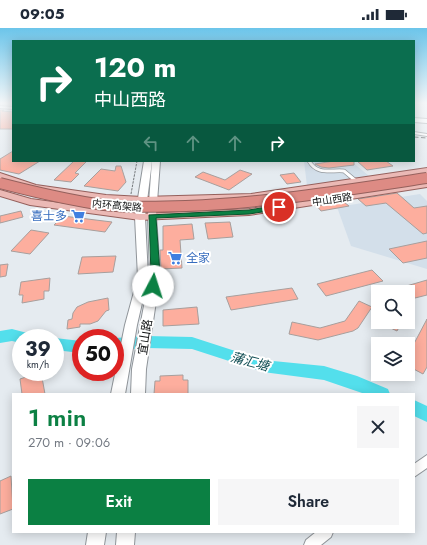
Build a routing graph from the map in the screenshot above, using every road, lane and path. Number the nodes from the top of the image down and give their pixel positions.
1 (415, 134) edge
2 (427, 135) edge
3 (137, 162) edge
4 (148, 162) edge
5 (156, 162) edge
6 (310, 162) edge
7 (427, 171) edge
8 (0, 176) edge
9 (427, 178) edge
10 (357, 182) junction
11 (0, 183) edge
12 (427, 184) edge
13 (0, 188) edge
14 (0, 193) edge
15 (138, 197) junction
16 (154, 200) junction
17 (152, 216) junction
18 (140, 217) junction
19 (118, 393) edge
20 (138, 393) edge
21 (427, 461) edge
22 (415, 471) edge
23 (97, 533) edge
24 (126, 533) edge
25 (325, 533) edge
26 (95, 545) edge
27 (125, 545) edge
28 (311, 545) edge

1 - 2 street
3 - 15 path
4 - 15 main road, 宜山路
5 - 16 main road, 宜山路
6 - 10 lane
7 - 10 main road, 中山西路
8 - 15 main road, 中山西路
9 - 11 highway, 内环高架路, bridge
10 - 16 main road, 中山西路
12 - 13 highway, 内环高架路
12 - 17 main road, 中山西路
14 - 18 main road, 中山西路
15 - 16 main road, 中山西路
15 - 18 main road, 宜山路
16 - 17 main road, 宜山路
17 - 18 main road, 中山西路
17 - 20 main road, 宜山路
18 - 19 main road, 宜山路
21 - 22 street
23 - 26 main road
24 - 27 main road
25 - 28 street

